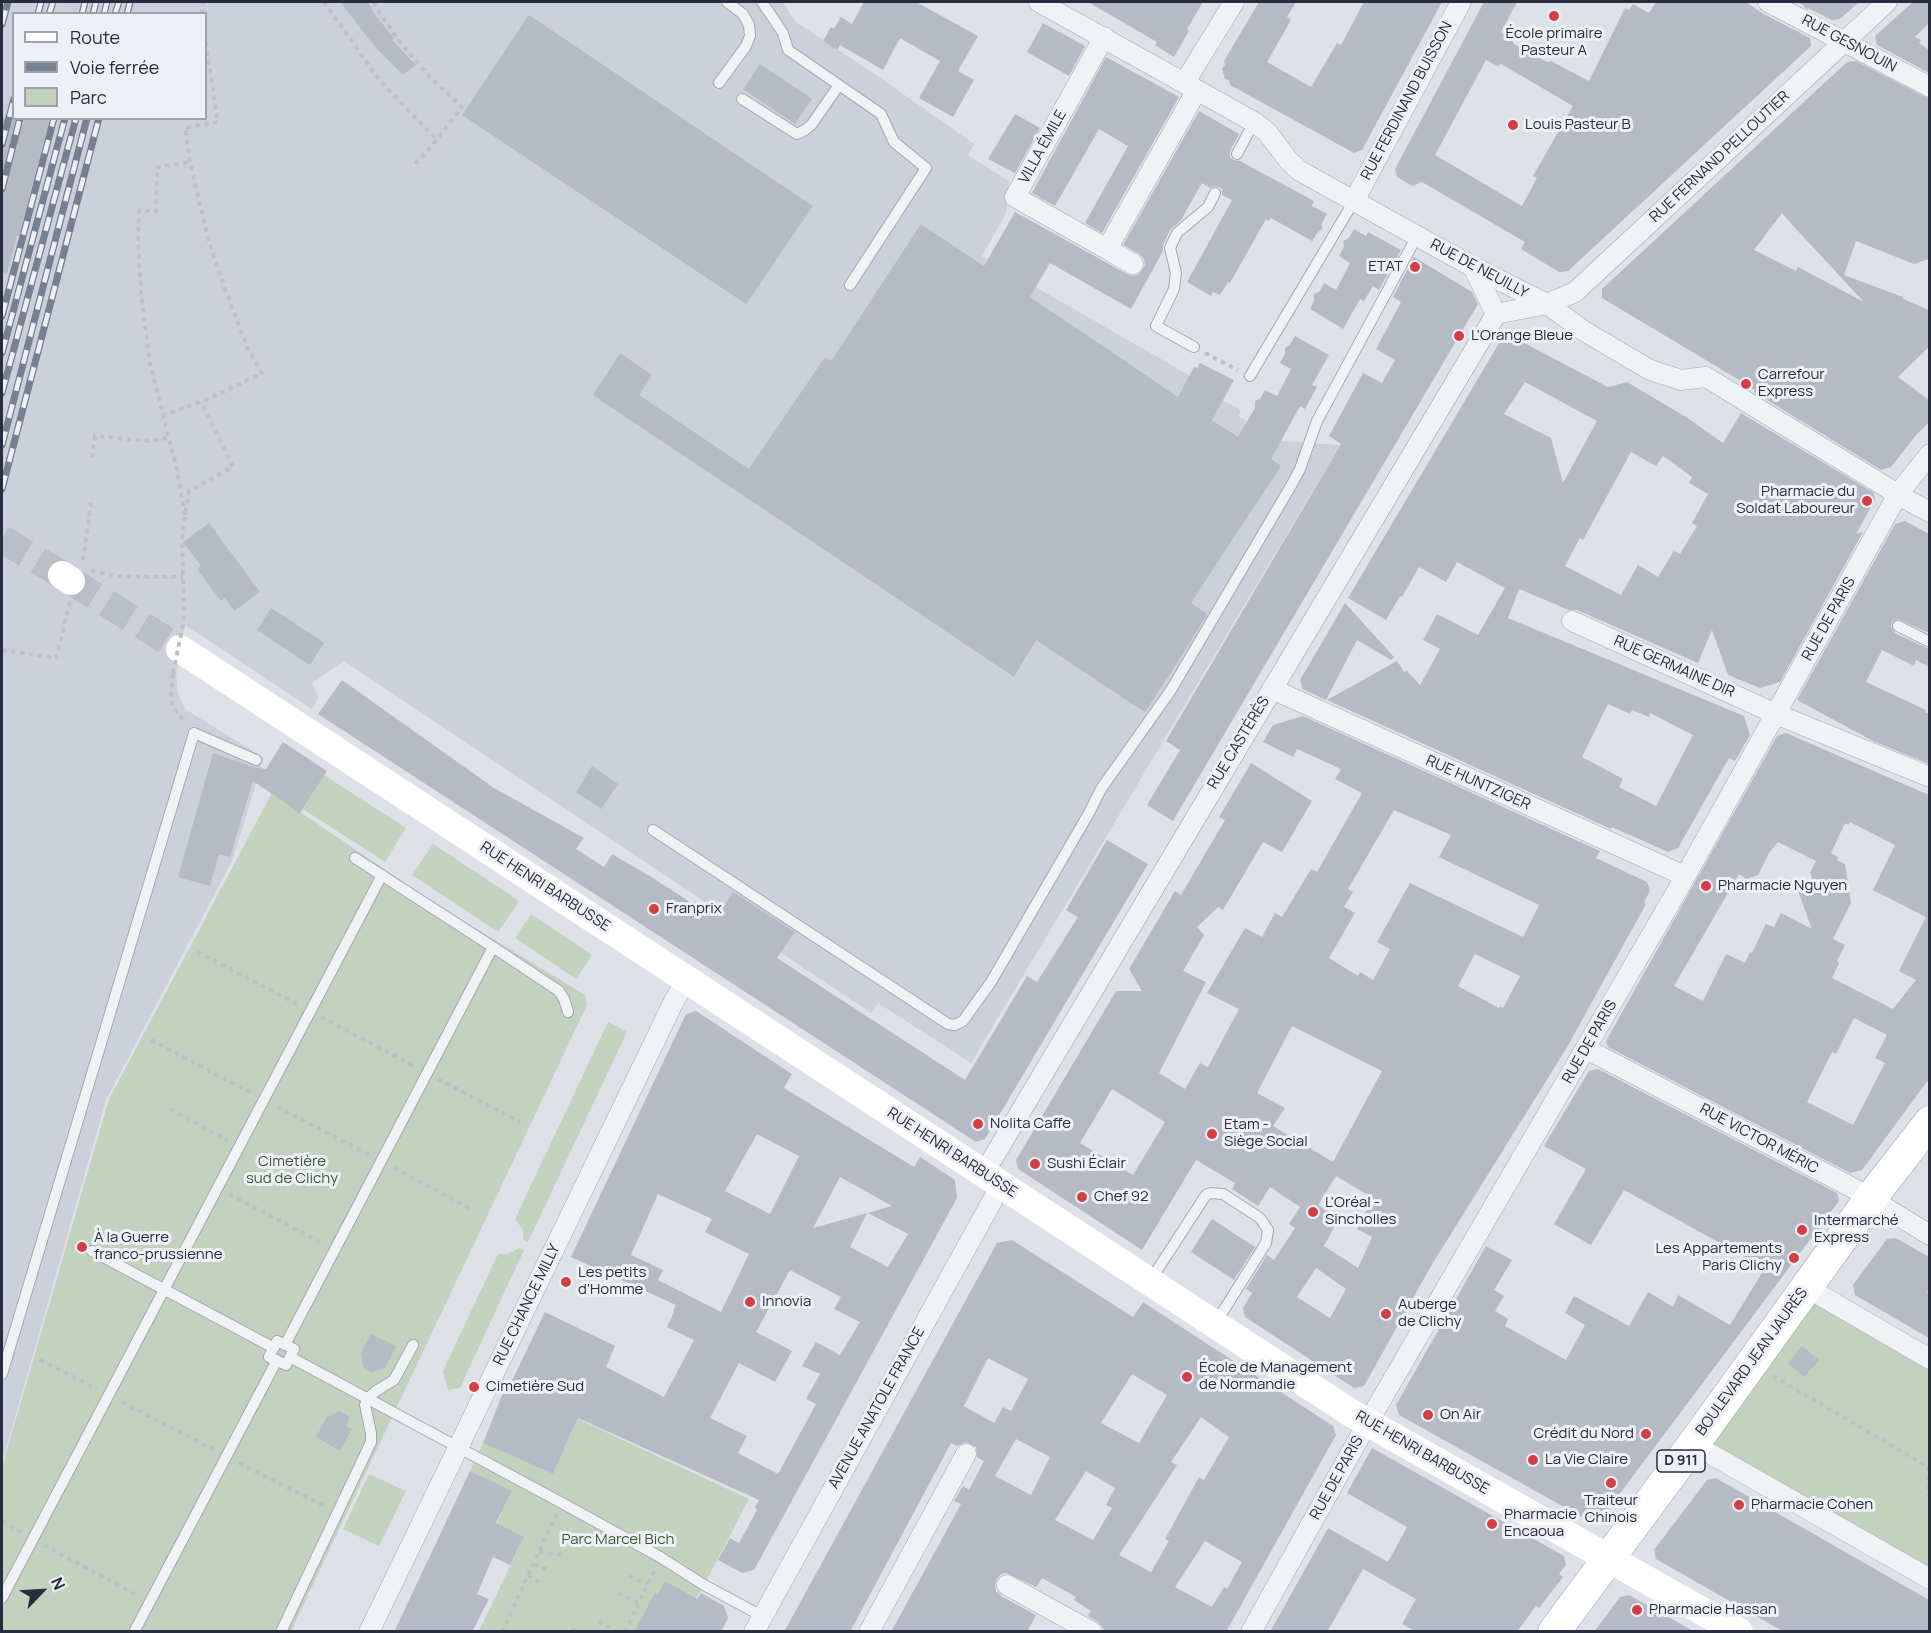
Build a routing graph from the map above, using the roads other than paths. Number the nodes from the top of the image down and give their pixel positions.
1 (727, 2) edge
2 (762, 2) edge
3 (1039, 2) edge
4 (1234, 2) edge
5 (1461, 2) edge
6 (1768, 2) edge
7 (1887, 2) edge
8 (1104, 37) junction
9 (1844, 41) junction
10 (719, 82) dead end
11 (839, 85) junction
12 (1191, 86) junction
13 (1929, 87) edge
14 (742, 99) dead end
15 (1254, 122) junction
16 (1237, 154) dead end
17 (1215, 193) dead end
18 (1354, 201) junction
19 (1417, 236) junction
20 (1107, 249) junction
21 (1133, 264) dead end
22 (1473, 267) junction
23 (850, 285) dead end
24 (1547, 304) junction
25 (1496, 314) junction
26 (1194, 347) road end
27 (1250, 376) road end
28 (1929, 454) edge
29 (1898, 494) junction
30 (1929, 512) edge
31 (1572, 621) dead end
32 (1898, 626) dead end
33 (1929, 642) edge
34 (176, 661) tunnel mouth
35 (1272, 689) junction
36 (1776, 714) junction
37 (256, 760) dead end
38 (1929, 777) edge
39 (653, 830) dead end
40 (355, 858) dead end
41 (382, 875) junction
42 (1685, 876) junction
43 (492, 947) junction
44 (687, 980) junction
45 (568, 1012) dead end
46 (1586, 1049) junction
47 (1929, 1122) edge
48 (993, 1179) junction
49 (1870, 1199) junction
50 (1929, 1235) edge
51 (92, 1251) dead end
52 (1150, 1282) junction
53 (1806, 1287) junction
54 (164, 1289) junction
55 (1215, 1324) junction
56 (285, 1345) junction
57 (413, 1346) dead end
58 (274, 1348) junction
59 (290, 1357) junction
60 (1929, 1359) edge
61 (278, 1360) junction
62 (2, 1374) edge
63 (368, 1398) junction
64 (1368, 1422) junction
65 (1694, 1444) junction
66 (458, 1447) junction
67 (966, 1454) dead end
68 (1608, 1559) junction
69 (1929, 1579) edge
70 (1007, 1585) dead end
71 (2, 1598) edge
72 (758, 1624) edge
73 (134, 1632) edge
74 (282, 1632) edge
75 (369, 1632) edge
76 (869, 1632) edge
77 (1092, 1632) edge
78 (1251, 1632) edge
79 (1554, 1632) edge
80 (1739, 1632) edge

1 - 10 lane
2 - 11 lane
3 - 8 street, RUE DE NEUILLY
4 - 12 street
5 - 18 street, RUE FERDINAND BUISSON
6 - 9 street, RUE GESNOUIN
7 - 9 street, RUE FERNAND PELLOUTIER
8 - 12 street, RUE DE NEUILLY
8 - 20 street, VILLA ÉMILE
9 - 13 street, RUE GESNOUIN
9 - 24 street, RUE FERNAND PELLOUTIER
11 - 14 lane
11 - 23 lane
12 - 15 street, RUE DE NEUILLY
12 - 20 street
15 - 16 lane
15 - 18 street, RUE DE NEUILLY
17 - 26 lane
18 - 19 street, RUE DE NEUILLY
18 - 27 lane
19 - 22 street, RUE DE NEUILLY
19 - 39 lane
20 - 21 street, VILLA ÉMILE
22 - 24 street, RUE DE NEUILLY
22 - 25 street
24 - 25 street
24 - 29 street, RUE DE NEUILLY
25 - 35 street, RUE CASTÉRÈS
28 - 29 street, RUE DE PARIS
29 - 30 street, RUE DE NEUILLY
29 - 36 street, RUE DE PARIS
31 - 36 street, RUE GERMAINE DIR
32 - 33 lane
34 - 44 street, RUE HENRI BARBUSSE
35 - 42 street, RUE HUNTZIGER
35 - 48 street, RUE CASTÉRÈS
36 - 38 street, RUE GERMAINE DIR
36 - 42 street, RUE DE PARIS
37 - 62 lane
40 - 41 lane
41 - 43 lane
41 - 54 lane
42 - 46 street, RUE DE PARIS
43 - 45 lane
43 - 56 lane
44 - 48 street, RUE HENRI BARBUSSE
44 - 66 street, RUE CHANCE MILLY
46 - 49 street, RUE VICTOR MÉRIC
46 - 64 street, RUE DE PARIS
47 - 49 main road, BOULEVARD JEAN JAURÈS / D 911
48 - 52 street, RUE HENRI BARBUSSE
48 - 72 street, AVENUE ANATOLE FRANCE
49 - 50 street, RUE VICTOR MÉRIC
49 - 53 main road, BOULEVARD JEAN JAURÈS / D 911
51 - 54 lane
52 - 55 street, RUE HENRI BARBUSSE
52 - 55 lane
53 - 60 street
53 - 65 main road, BOULEVARD JEAN JAURÈS / D 911
54 - 58 lane
54 - 71 lane
55 - 64 street, RUE HENRI BARBUSSE
56 - 58 lane
56 - 59 lane
57 - 63 lane
58 - 61 lane
59 - 61 lane
59 - 63 lane
61 - 73 lane
63 - 66 lane
63 - 74 lane
64 - 68 street, RUE HENRI BARBUSSE
64 - 78 street, RUE DE PARIS
65 - 68 main road, BOULEVARD JEAN JAURÈS / D 911
65 - 69 street
66 - 72 lane
66 - 75 street, RUE CHANCE MILLY
67 - 76 street
68 - 79 main road, BOULEVARD JEAN JAURÈS / D 911
68 - 80 street, RUE HENRI BARBUSSE
70 - 77 street

